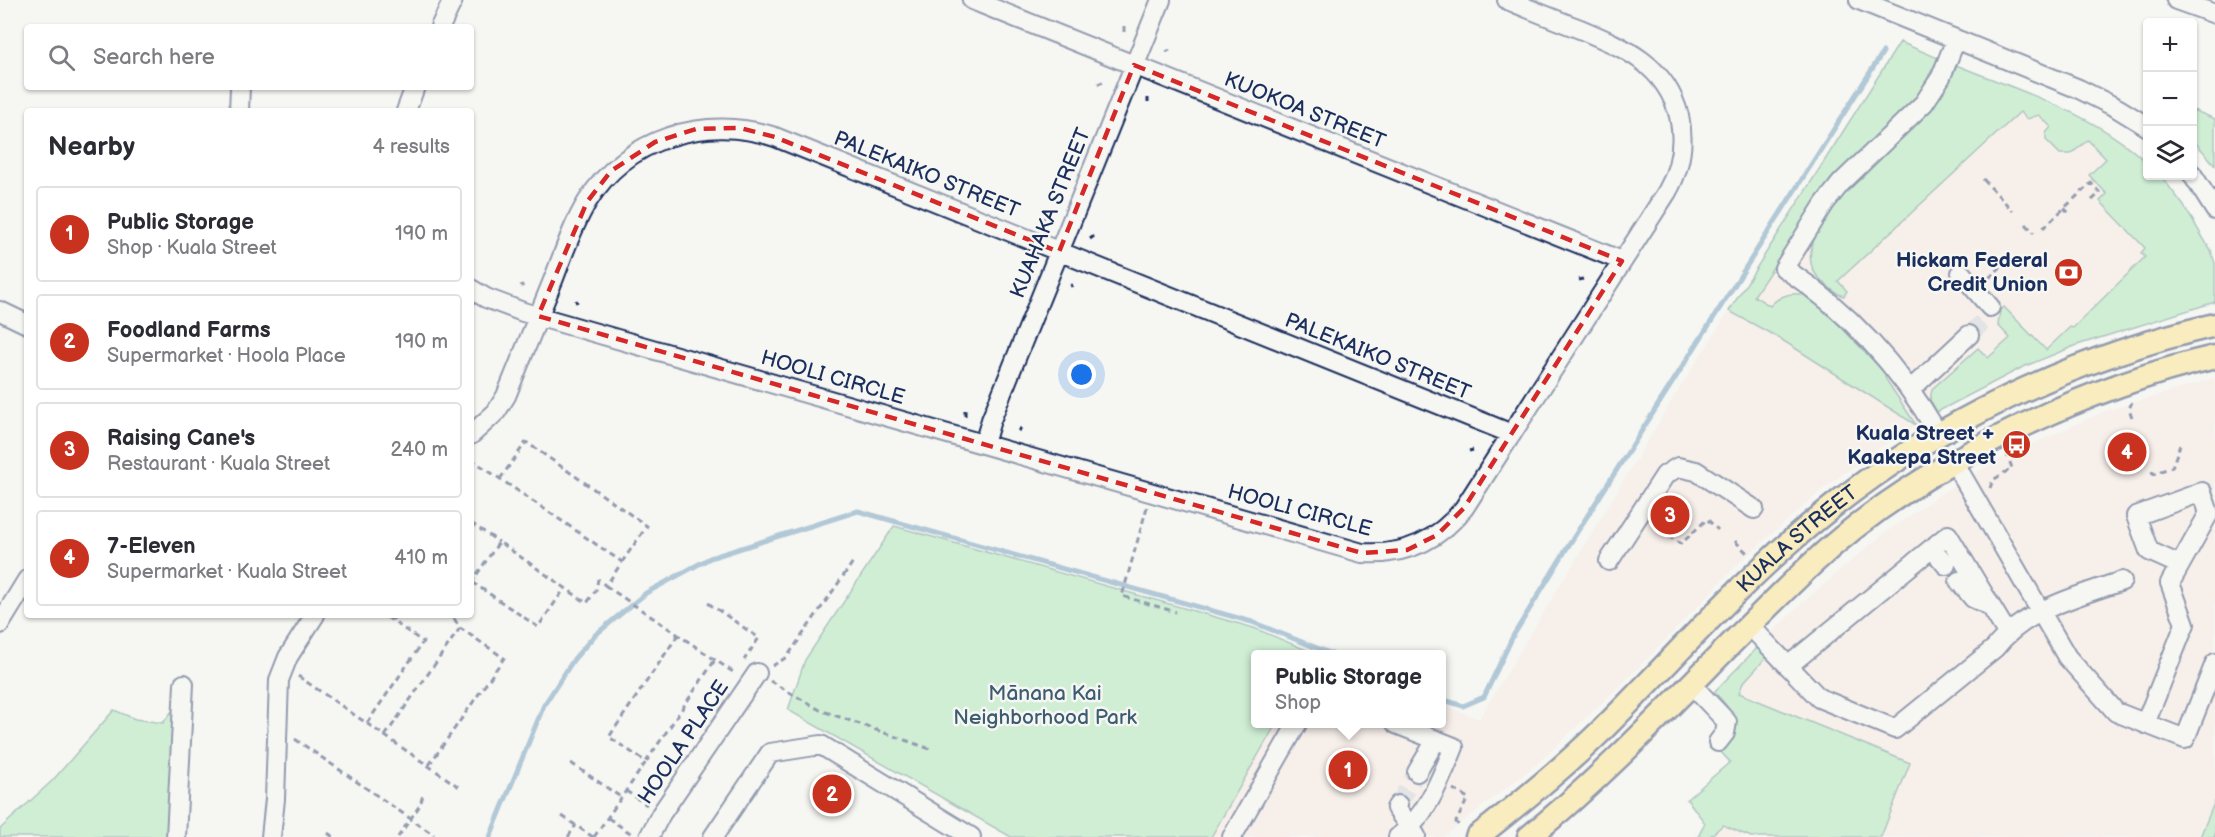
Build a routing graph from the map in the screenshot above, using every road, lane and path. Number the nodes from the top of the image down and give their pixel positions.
1 (453, 0) edge
2 (972, 0) edge
3 (1161, 0) edge
4 (1508, 0) edge
5 (1859, 0) edge
6 (2176, 0) edge
7 (2215, 14) edge
8 (441, 24) edge
9 (1124, 26) dead end
10 (1124, 32) dead end
11 (1956, 39) junction
12 (1134, 66) junction
13 (1103, 82) dead end
14 (1098, 84) dead end
15 (240, 90) edge
16 (415, 90) edge
17 (239, 108) edge
18 (407, 108) edge
19 (2146, 126) edge
20 (1983, 179) dead end
21 (2197, 180) edge
22 (2091, 201) dead end
23 (2064, 208) junction
24 (2215, 210) edge
25 (2013, 211) dead end
26 (2071, 215) dead end
27 (2026, 224) dead end
28 (2043, 228) dead end
29 (2034, 233) dead end
30 (1059, 252) junction
31 (1622, 261) junction
32 (2007, 261) dead end
33 (1961, 273) dead end
34 (1981, 286) dead end
35 (474, 290) edge
36 (1990, 307) dead end
37 (0, 311) edge
38 (538, 316) junction
39 (24, 323) edge
40 (2215, 325) edge
41 (1969, 335) tunnel mouth
42 (2215, 357) edge
43 (1911, 388) junction
44 (2134, 398) dead end
45 (965, 410) dead end
46 (965, 416) dead end
47 (2132, 417) dead end
48 (474, 432) edge
49 (1512, 434) junction
50 (1939, 435) junction
51 (984, 444) junction
52 (2180, 445) dead end
53 (2006, 452) dead end
54 (474, 461) edge
55 (1954, 462) junction
56 (2152, 471) dead end
57 (500, 479) junction
58 (1992, 492) dead end
59 (1754, 509) dead end
60 (1146, 512) dead end
61 (474, 525) edge
62 (1718, 530) dead end
63 (1668, 536) dead end
64 (1735, 541) dead end
65 (499, 542) junction
66 (1932, 548) junction
67 (1752, 558) dead end
68 (1609, 561) dead end
69 (622, 562) junction
70 (853, 562) dead end
71 (1946, 565) dead end
72 (2180, 565) dead end
73 (474, 578) edge
74 (1959, 580) dead end
75 (2122, 581) dead end
76 (474, 584) edge
77 (24, 585) edge
78 (606, 586) junction
79 (565, 588) junction
80 (708, 603) dead end
81 (1991, 606) junction
82 (1176, 612) dead end
83 (2042, 613) junction
84 (313, 618) edge
85 (389, 618) edge
86 (455, 618) edge
87 (392, 620) joint
88 (0, 624) edge
89 (1750, 626) junction
90 (460, 628) junction
91 (2007, 633) junction
92 (678, 635) junction
93 (716, 660) junction
94 (2215, 663) edge
95 (1788, 666) junction
96 (293, 673) dead end
97 (735, 674) junction
98 (754, 676) junction
99 (184, 684) dead end
100 (1692, 685) junction
101 (366, 723) junction
102 (2145, 724) junction
103 (1295, 728) edge
104 (1408, 728) edge
105 (287, 734) dead end
106 (386, 736) junction
107 (1436, 740) junction
108 (1718, 742) dead end
109 (933, 750) dead end
110 (646, 762) junction
111 (571, 763) dead end
112 (429, 765) junction
113 (1417, 772) tunnel mouth
114 (462, 789) dead end
115 (626, 791) junction
116 (423, 795) dead end
117 (1462, 795) dead end
118 (622, 798) junction
119 (1398, 805) dead end
120 (649, 807) dead end
121 (562, 816) dead end
122 (411, 818) junction
123 (608, 818) junction
124 (576, 825) junction
125 (328, 833) dead end
126 (1469, 833) edge
127 (1409, 834) edge
128 (434, 835) dead end
129 (176, 837) edge
130 (271, 837) edge
131 (333, 837) edge
132 (398, 837) edge
133 (568, 837) edge
134 (594, 837) edge
135 (636, 837) edge
136 (649, 837) edge
137 (713, 837) edge
138 (971, 837) edge
139 (1232, 837) edge
140 (1529, 837) edge

1 - 8 street
2 - 12 street, KUOKOA STREET
3 - 12 street, KUAHAKA STREET
4 - 31 street, HOOLI CIRCLE
5 - 11 street
6 - 7 street
9 - 10 path
11 - 19 street
11 - 43 street
12 - 30 street, KUAHAKA STREET
12 - 31 street, KUOKOA STREET
13 - 14 path
15 - 17 street
16 - 18 street
20 - 25 path
21 - 24 street
22 - 23 path
23 - 26 path
23 - 28 path
27 - 29 path
30 - 38 street, PALEKAIKO STREET
30 - 49 street, PALEKAIKO STREET
30 - 51 street, KUAHAKA STREET
31 - 49 street, HOOLI CIRCLE
32 - 34 path
33 - 36 street
35 - 38 street, HOOLI CIRCLE
37 - 39 street
38 - 48 street, PALEKAIKO STREET
38 - 51 street, HOOLI CIRCLE
40 - 50 main road, KUALA STREET
41 - 43 street
42 - 55 main road
43 - 50 street
44 - 47 path
45 - 46 path
49 - 51 street, HOOLI CIRCLE
50 - 55 main road
50 - 126 main road, KUALA STREET
52 - 56 path
53 - 58 path
54 - 57 path
55 - 83 street
55 - 89 main road
57 - 69 path
57 - 69 path
59 - 68 street
60 - 82 path
61 - 65 path
62 - 63 path
64 - 67 path
65 - 73 path
65 - 79 path
66 - 71 street
66 - 81 street
66 - 95 street
69 - 78 path
70 - 98 path
72 - 102 street
74 - 81 street
75 - 83 street
76 - 79 path
77 - 88 street
78 - 79 path
78 - 92 path
80 - 97 path
81 - 91 street
83 - 91 street
83 - 102 street
84 - 130 street
85 - 87 path
86 - 90 path
87 - 101 path
89 - 95 street
89 - 100 main road
90 - 106 path
90 - 112 path
91 - 95 street
92 - 93 path
92 - 110 path
93 - 97 path
93 - 110 path
94 - 102 street
96 - 101 path
97 - 98 path
98 - 109 path
98 - 136 street, HOOLA PLACE
99 - 129 street
100 - 108 street
100 - 140 main road
101 - 106 path
103 - 139 street
104 - 107 street
105 - 122 path
106 - 112 path
107 - 113 street
107 - 127 street
110 - 115 path
111 - 118 path
112 - 114 path
115 - 118 path
115 - 120 path
116 - 122 path
117 - 126 path
118 - 123 path
119 - 127 street
121 - 124 path
122 - 128 path
122 - 132 path
123 - 134 path
123 - 135 path
124 - 133 path
124 - 134 path
125 - 131 path
137 - 138 street

